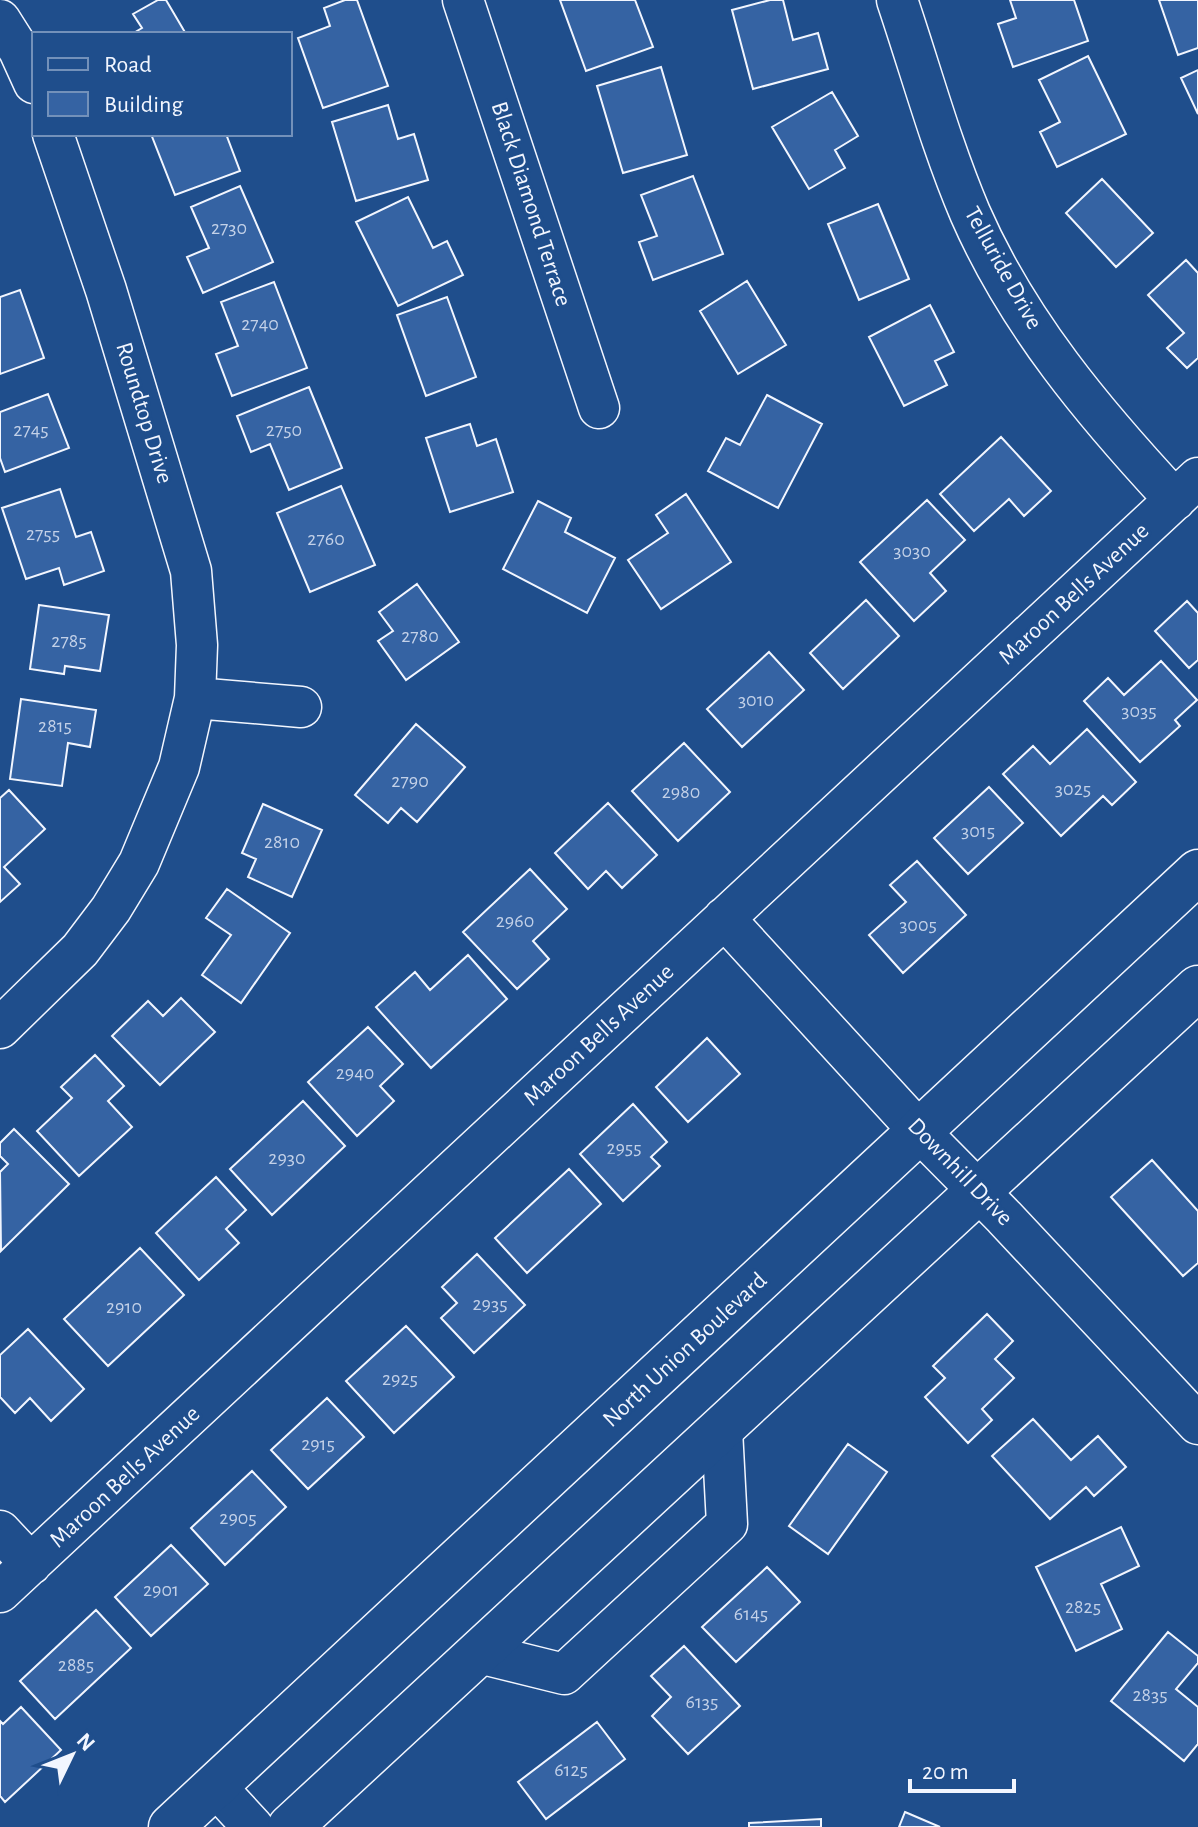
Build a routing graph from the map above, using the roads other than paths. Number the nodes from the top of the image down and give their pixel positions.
1 (463, 0) edge
2 (897, 0) edge
3 (0, 20) edge
4 (32, 79) edge
5 (54, 136) edge
6 (599, 408) dead end
7 (1186, 489) edge
8 (195, 698) junction
9 (301, 707) dead end
10 (1198, 872) edge
11 (724, 918) junction
12 (1198, 988) edge
13 (0, 1028) edge
14 (920, 1132) junction
15 (980, 1192) junction
16 (1192, 1405) edge
17 (722, 1430) junction
18 (0, 1531) edge
19 (31, 1564) junction
20 (0, 1592) edge
21 (479, 1653) junction
22 (215, 1786) junction
23 (171, 1827) edge
24 (253, 1827) edge
25 (290, 1827) edge

1 - 6 street, Black Diamond Terrace
2 - 7 street, Telluride Drive
3 - 4 street
5 - 8 street, Roundtop Drive
7 - 11 street, Maroon Bells Avenue
8 - 9 street
8 - 13 street, Roundtop Drive
10 - 14 main road, North Union Boulevard
11 - 14 street, Downhill Drive
11 - 19 street, Maroon Bells Avenue
12 - 15 main road
14 - 15 street, Downhill Drive
14 - 22 main road, North Union Boulevard
15 - 16 street, Downhill Drive
15 - 17 main road
17 - 21 main road
17 - 21 street
18 - 19 street
19 - 20 street, Maroon Bells Avenue
21 - 25 main road
22 - 23 main road, North Union Boulevard
22 - 24 street

